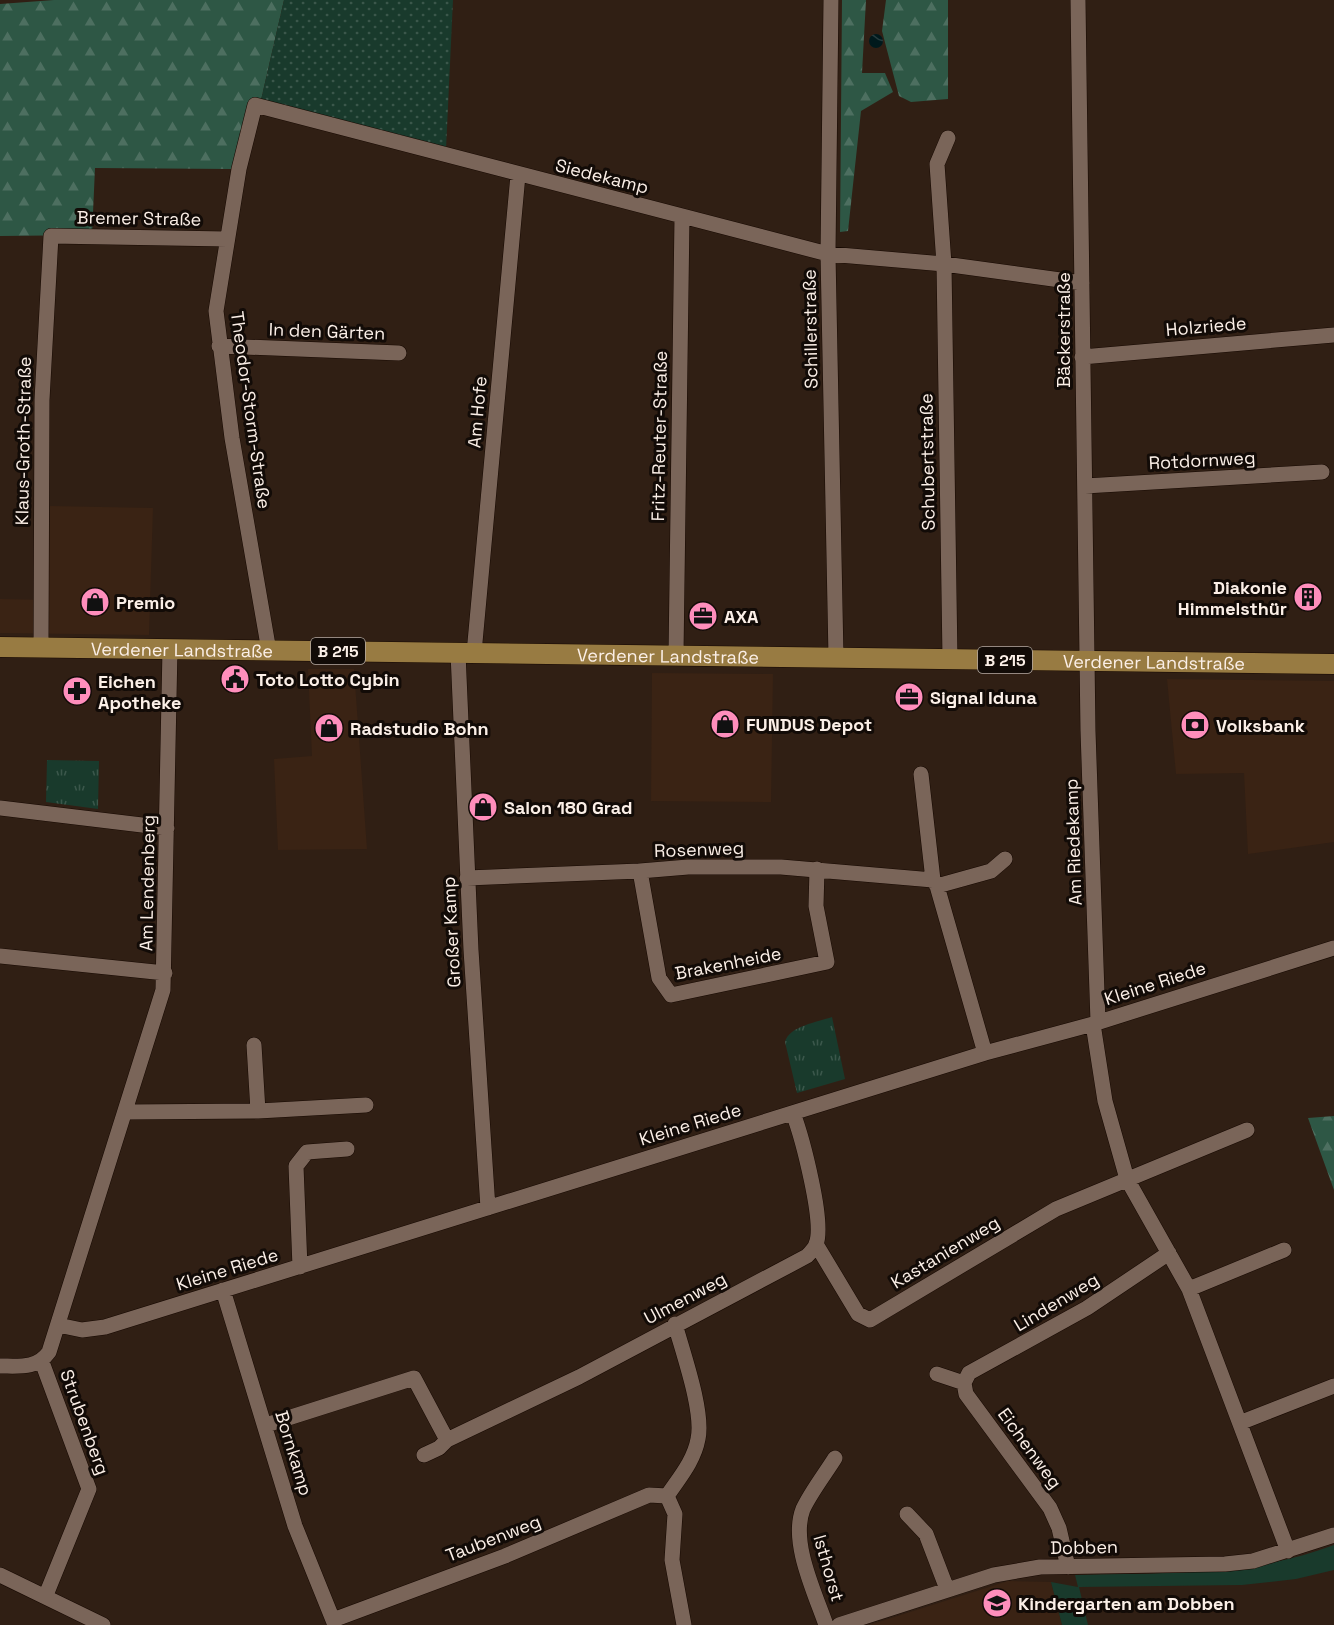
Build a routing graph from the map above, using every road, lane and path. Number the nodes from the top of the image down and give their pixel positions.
1 (831, 0) edge
2 (1078, 0) edge
3 (255, 105) joint
4 (948, 138) dead end
5 (518, 175) junction
6 (682, 217) junction
7 (51, 236) joint
8 (227, 239) junction
9 (828, 256) junction
10 (944, 264) junction
11 (1082, 283) junction
12 (1334, 335) edge
13 (219, 346) junction
14 (399, 353) dead end
15 (1082, 357) junction
16 (1323, 472) dead end
17 (1084, 486) junction
18 (0, 647) edge
19 (41, 647) junction
20 (170, 649) junction
21 (269, 651) junction
22 (466, 653) junction
23 (676, 655) junction
24 (836, 657) junction
25 (950, 659) junction
26 (1088, 660) junction
27 (1334, 664) edge
28 (921, 774) dead end
29 (0, 808) edge
30 (167, 828) junction
31 (1005, 859) dead end
32 (818, 869) junction
33 (640, 871) junction
34 (467, 878) junction
35 (935, 883) junction
36 (1334, 948) edge
37 (0, 956) edge
38 (165, 973) junction
39 (1096, 1023) junction
40 (254, 1045) dead end
41 (985, 1053) junction
42 (366, 1105) dead end
43 (258, 1111) junction
44 (127, 1112) junction
45 (794, 1113) junction
46 (1247, 1130) dead end
47 (347, 1149) dead end
48 (1127, 1179) junction
49 (488, 1208) junction
50 (816, 1244) junction
51 (1284, 1250) dead end
52 (1169, 1253) junction
53 (300, 1267) junction
54 (1189, 1289) junction
55 (223, 1290) junction
56 (675, 1324) junction
57 (58, 1325) junction
58 (42, 1362) junction
59 (0, 1366) edge
60 (937, 1374) dead end
61 (964, 1383) junction
62 (1334, 1386) edge
63 (1242, 1422) junction
64 (266, 1425) junction
65 (447, 1440) junction
66 (424, 1455) dead end
67 (835, 1458) dead end
68 (667, 1496) junction
69 (907, 1515) dead end
70 (1334, 1535) edge
71 (1288, 1551) junction
72 (1068, 1567) junction
73 (0, 1575) edge
74 (947, 1589) junction
75 (46, 1595) junction
76 (334, 1622) edge
77 (103, 1625) edge
78 (684, 1625) edge
79 (826, 1625) edge
80 (839, 1625) edge

1 - 9 street, Schillerstraße
2 - 11 street, Bäckerstraße
3 - 5 street, Siedekamp
3 - 8 street, Theodor-Storm-Straße
4 - 10 street
5 - 6 street, Siedekamp
5 - 22 street, Am Hofe
6 - 9 street, Siedekamp
6 - 23 street, Fritz-Reuter-Straße
7 - 8 street, Bremer Straße
7 - 19 street, Klaus-Groth-Straße
8 - 13 street, Theodor-Storm-Straße
9 - 10 street, Siedekamp
9 - 24 street, Schillerstraße
10 - 11 street, Siedekamp
10 - 25 street, Schubertstraße
11 - 15 street, Bäckerstraße
12 - 15 street, Holzriede
13 - 14 street, In den Gärten
13 - 21 street, Theodor-Storm-Straße
15 - 17 street, Bäckerstraße
16 - 17 street, Rotdornweg
17 - 26 street, Bäckerstraße
18 - 19 main road, Verdener Landstraße / B 215
19 - 20 main road, Verdener Landstraße / B 215
20 - 21 main road, Verdener Landstraße / B 215
20 - 30 street, Am Lendenberg
21 - 22 main road, Verdener Landstraße / B 215
22 - 23 main road, Verdener Landstraße / B 215
22 - 34 street, Großer Kamp
23 - 24 main road, Verdener Landstraße / B 215
24 - 25 main road, Verdener Landstraße / B 215
25 - 26 main road, Verdener Landstraße / B 215
26 - 27 main road, Verdener Landstraße / B 215
26 - 39 street, Am Riedekamp
28 - 35 street
29 - 30 street
30 - 38 street, Am Lendenberg
31 - 35 street, Rosenweg
32 - 33 street, Rosenweg
32 - 33 street, Brakenheide
32 - 35 street, Rosenweg
33 - 34 street, Rosenweg
34 - 49 street, Großer Kamp
35 - 41 street
36 - 39 street, Kleine Riede
37 - 38 street
38 - 44 street, Am Lendenberg
39 - 41 street, Kleine Riede
39 - 48 street, Am Riedekamp
40 - 43 street
41 - 45 street, Kleine Riede
42 - 43 street
43 - 44 street
44 - 57 street, Am Lendenberg
45 - 49 street, Kleine Riede
45 - 50 street
46 - 48 street
47 - 53 street
48 - 50 street, Kastanienweg
48 - 52 street, Am Riedekamp
49 - 53 street, Kleine Riede
50 - 56 street, Ulmenweg
51 - 54 street
52 - 54 street, Am Riedekamp
52 - 61 street, Lindenweg
53 - 55 street, Kleine Riede
54 - 63 street, Am Riedekamp
55 - 57 street, Kleine Riede
55 - 64 street, Bornkamp
56 - 65 street, Ulmenweg
56 - 68 street
57 - 58 street, Am Lendenberg
58 - 59 street
58 - 75 street, Strubenberg
60 - 61 street
61 - 72 street, Eichenweg
62 - 63 street
63 - 71 street, Am Riedekamp
64 - 65 street
64 - 76 street, Bornkamp
65 - 66 street, Ulmenweg
67 - 79 street, Isthorst
68 - 76 street, Taubenweg
68 - 78 street
69 - 74 street
70 - 71 street, Dobben
71 - 72 street, Dobben
72 - 74 street, Dobben
73 - 75 street
74 - 80 street, Dobben
75 - 77 street

